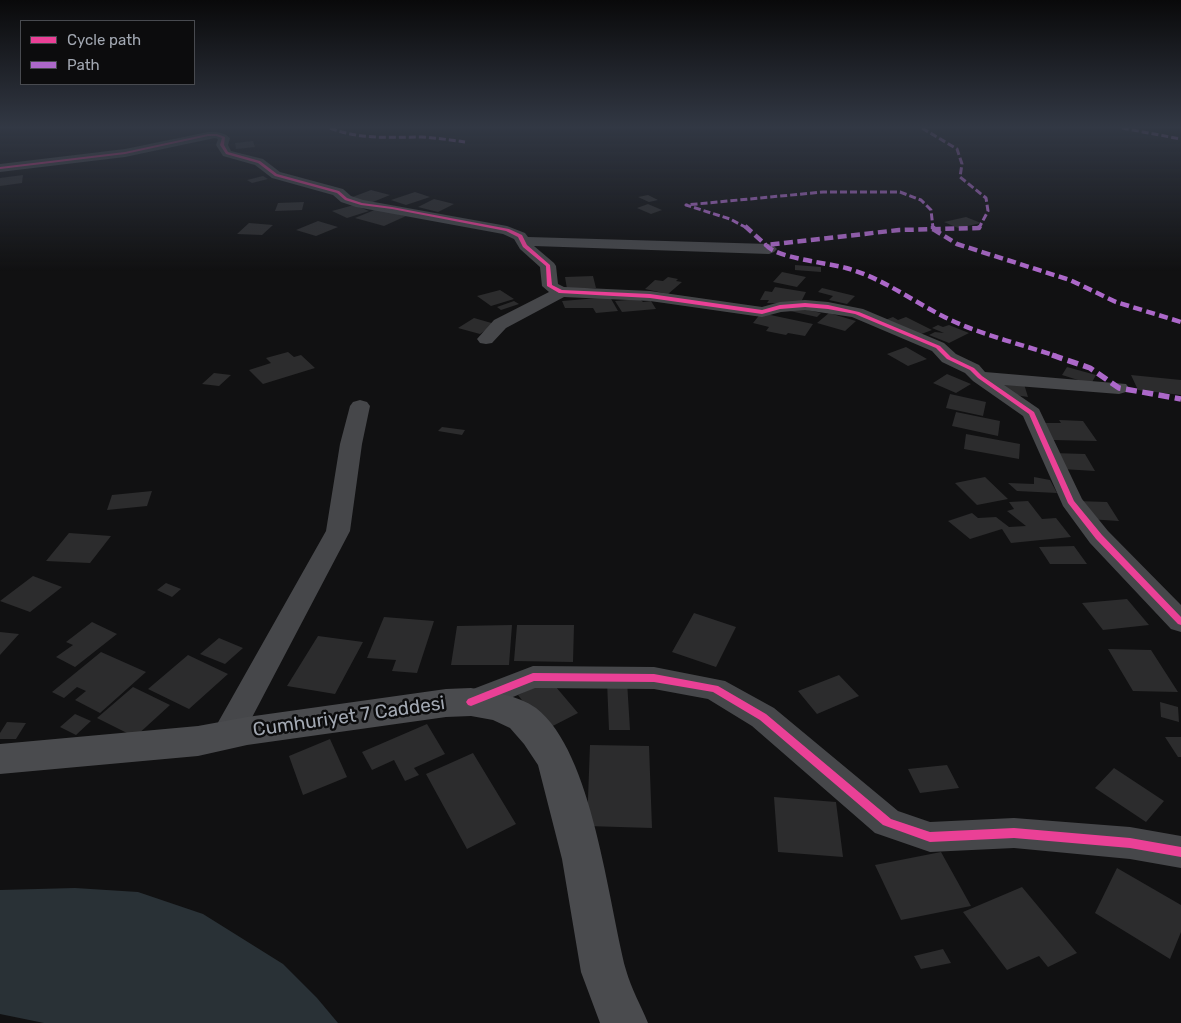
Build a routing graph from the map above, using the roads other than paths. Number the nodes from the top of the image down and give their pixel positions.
1 (279, 176) edge
2 (522, 241) junction
3 (769, 249) dead end
4 (561, 292) junction
5 (486, 340) dead end
6 (980, 377) junction
7 (1119, 388) dead end
8 (360, 406) dead end
9 (1181, 622) edge
10 (471, 702) junction
11 (226, 735) junction
12 (0, 759) edge
13 (1181, 852) edge
14 (624, 1023) edge

1 - 2 street
2 - 3 street
2 - 4 street
4 - 5 street
4 - 6 street
6 - 7 street
6 - 9 street
8 - 11 street
10 - 11 main road, Cumhuriyet 7 Caddesi
10 - 13 street
10 - 14 main road, Cumhuriyet 7 Caddesi
11 - 12 main road, Cumhuriyet 7 Caddesi

